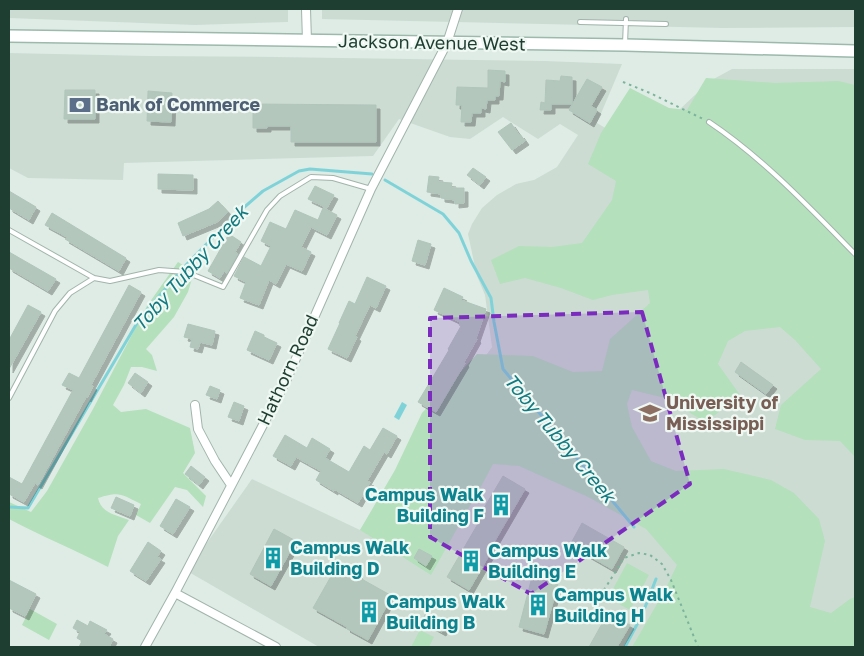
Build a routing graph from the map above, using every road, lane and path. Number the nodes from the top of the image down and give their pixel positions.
1 (306, 9) edge
2 (458, 9) edge
3 (626, 21) junction
4 (580, 22) dead end
5 (666, 24) dead end
6 (9, 36) edge
7 (307, 41) junction
8 (448, 43) junction
9 (625, 45) junction
10 (855, 51) edge
11 (623, 82) dead end
12 (709, 122) joint
13 (371, 189) junction
14 (9, 230) edge
15 (855, 254) edge
16 (94, 278) junction
17 (9, 398) edge
18 (195, 405) dead end
19 (231, 485) junction
20 (604, 590) dead end
21 (175, 593) junction
22 (144, 647) edge
23 (276, 647) edge
24 (698, 647) edge

1 - 7 street
2 - 8 street, Hathorn Road
3 - 4 lane
3 - 5 lane
3 - 9 lane
6 - 7 main road, Jackson Avenue West
7 - 8 main road, Jackson Avenue West
8 - 9 main road, Jackson Avenue West
8 - 13 street, Hathorn Road
9 - 10 main road, Jackson Avenue West
11 - 12 path
12 - 15 lane
13 - 16 lane
13 - 19 street, Hathorn Road
14 - 16 lane
16 - 17 lane
18 - 19 street
19 - 21 street, Hathorn Road
20 - 24 path
21 - 22 street, Hathorn Road
21 - 23 street

